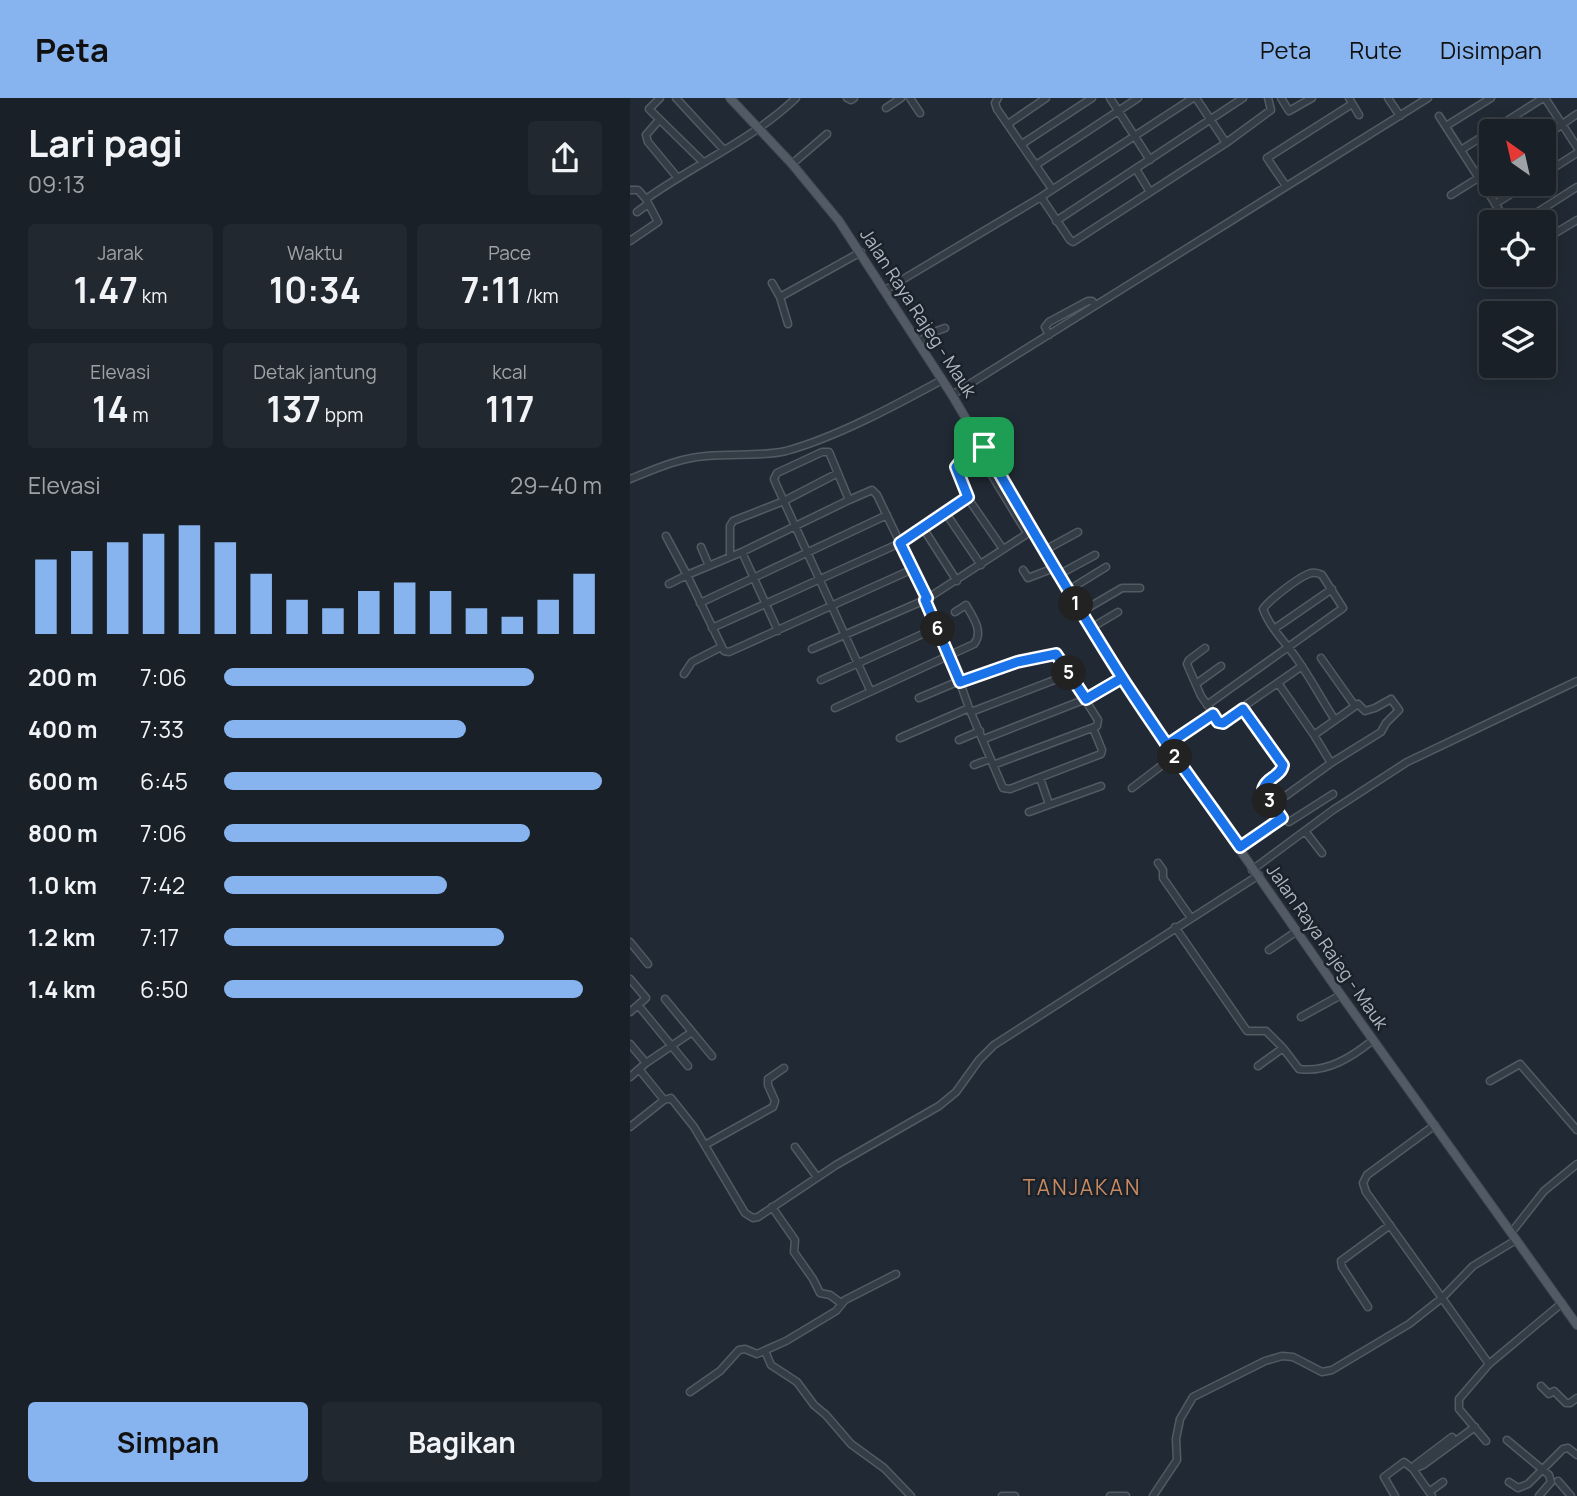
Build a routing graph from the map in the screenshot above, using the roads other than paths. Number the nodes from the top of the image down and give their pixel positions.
1 (660, 98) edge
2 (676, 98) edge
3 (730, 98) edge
4 (796, 98) edge
5 (847, 98) edge
6 (855, 98) edge
7 (901, 98) edge
8 (910, 98) edge
9 (997, 98) edge
10 (1046, 98) edge
11 (1093, 98) edge
12 (1110, 98) edge
13 (1138, 98) edge
14 (1195, 98) edge
15 (1243, 98) edge
16 (1268, 98) edge
17 (1281, 98) edge
18 (1311, 98) edge
19 (1388, 98) edge
20 (1428, 98) edge
21 (1491, 98) edge
22 (1544, 98) edge
23 (1351, 101) edge
24 (886, 108) dead end
25 (1119, 111) junction
26 (920, 113) dead end
27 (1577, 114) edge
28 (1359, 115) dead end
29 (1399, 116) junction
30 (1439, 116) dead end
31 (659, 120) junction
32 (1211, 120) junction
33 (1007, 124) junction
34 (1562, 125) junction
35 (1446, 126) junction
36 (758, 128) junction
37 (1556, 129) edge
38 (827, 134) dead end
39 (1136, 135) junction
40 (1022, 144) junction
41 (1226, 144) junction
42 (1577, 146) edge
43 (724, 150) junction
44 (1461, 150) junction
45 (1577, 153) edge
46 (1150, 160) junction
47 (703, 162) junction
48 (792, 164) junction
49 (1036, 165) junction
50 (1556, 166) edge
51 (1136, 169) junction
52 (677, 177) junction
53 (1478, 178) junction
54 (1286, 186) junction
55 (1577, 187) edge
56 (1052, 189) junction
57 (630, 190) edge
58 (1150, 192) junction
59 (1451, 195) dead end
60 (1508, 196) edge
61 (1041, 197) junction
62 (647, 201) junction
63 (1495, 204) junction
64 (1499, 210) edge
65 (1541, 210) edge
66 (636, 212) dead end
67 (1577, 220) edge
68 (1056, 221) junction
69 (1556, 233) edge
70 (630, 241) edge
71 (861, 252) junction
72 (772, 284) dead end
73 (885, 290) junction
74 (780, 297) junction
75 (1095, 305) junction
76 (788, 324) dead end
77 (945, 328) dead end
78 (1049, 335) junction
79 (918, 342) junction
80 (942, 380) junction
81 (952, 395) junction
82 (981, 449) junction
83 (838, 473) junction
84 (630, 479) edge
85 (968, 497) junction
86 (849, 500) junction
87 (784, 501) junction
88 (946, 512) junction
89 (887, 515) junction
90 (795, 527) junction
91 (923, 528) junction
92 (1030, 531) junction
93 (1078, 532) dead end
94 (666, 536) dead end
95 (900, 543) junction
96 (701, 547) dead end
97 (1003, 549) junction
98 (1045, 551) junction
99 (742, 552) junction
100 (807, 552) junction
101 (1095, 555) dead end
102 (730, 557) junction
103 (981, 565) junction
104 (709, 566) junction
105 (1106, 567) dead end
106 (913, 569) junction
107 (1023, 570) dead end
108 (1056, 571) junction
109 (687, 575) junction
110 (754, 578) junction
111 (820, 580) junction
112 (957, 581) junction
113 (669, 584) dead end
114 (1140, 588) dead end
115 (1332, 589) junction
116 (1067, 591) junction
117 (926, 599) junction
118 (700, 603) junction
119 (765, 604) junction
120 (831, 607) junction
121 (955, 612) dead end
122 (1081, 612) junction
123 (1118, 612) dead end
124 (937, 627) junction
125 (712, 628) junction
126 (1091, 628) junction
127 (1274, 629) junction
128 (778, 631) junction
129 (845, 635) junction
130 (1288, 646) junction
131 (721, 647) junction
132 (1205, 648) dead end
133 (812, 649) dead end
134 (950, 654) junction
135 (1321, 658) dead end
136 (858, 662) junction
137 (1221, 666) dead end
138 (1302, 666) junction
139 (684, 674) dead end
140 (1070, 674) junction
141 (1122, 678) junction
142 (821, 680) dead end
143 (1577, 681) edge
144 (960, 682) junction
145 (1278, 683) junction
146 (1196, 684) junction
147 (870, 690) junction
148 (919, 698) dead end
149 (1086, 699) junction
150 (1207, 705) junction
151 (1355, 706) junction
152 (835, 708) dead end
153 (1243, 709) junction
154 (970, 710) junction
155 (1213, 714) junction
156 (1335, 720) junction
157 (1096, 726) junction
158 (982, 735) junction
159 (1314, 735) junction
160 (900, 738) dead end
161 (959, 740) dead end
162 (1167, 745) junction
163 (1174, 756) junction
164 (991, 762) junction
165 (1331, 763) junction
166 (974, 765) dead end
167 (1040, 778) junction
168 (1101, 786) dead end
169 (1132, 789) dead end
170 (1333, 794) dead end
171 (1049, 804) junction
172 (1273, 805) junction
173 (1029, 811) dead end
174 (1282, 818) junction
175 (1305, 831) junction
176 (1240, 847) junction
177 (1322, 853) dead end
178 (1158, 863) dead end
179 (1256, 872) junction
180 (1191, 918) junction
181 (1175, 927) junction
182 (1297, 931) junction
183 (630, 942) edge
184 (1269, 950) dead end
185 (648, 964) dead end
186 (630, 979) edge
187 (1341, 995) junction
188 (665, 999) dead end
189 (638, 1005) junction
190 (630, 1012) edge
191 (1301, 1017) dead end
192 (692, 1032) junction
193 (1373, 1040) junction
194 (630, 1044) edge
195 (671, 1046) junction
196 (1283, 1048) junction
197 (712, 1056) dead end
198 (646, 1063) junction
199 (688, 1066) dead end
200 (1258, 1066) dead end
201 (783, 1068) dead end
202 (639, 1069) junction
203 (630, 1077) edge
204 (1490, 1081) dead end
205 (664, 1100) junction
206 (1435, 1125) junction
207 (630, 1127) edge
208 (1577, 1130) edge
209 (705, 1145) junction
210 (795, 1147) dead end
211 (1574, 1167) edge
212 (817, 1177) junction
213 (1577, 1177) edge
214 (772, 1207) junction
215 (1390, 1226) junction
216 (1513, 1236) junction
217 (896, 1274) dead end
218 (1442, 1298) junction
219 (841, 1303) junction
220 (1562, 1303) junction
221 (1368, 1307) dead end
222 (1577, 1325) edge
223 (765, 1351) junction
224 (1489, 1364) junction
225 (1541, 1386) dead end
226 (690, 1392) dead end
227 (1577, 1398) edge
228 (1475, 1427) junction
229 (1507, 1440) dead end
230 (1486, 1441) dead end
231 (1577, 1455) edge
232 (1413, 1469) junction
233 (1543, 1469) junction
234 (1558, 1481) dead end
235 (1443, 1482) dead end
236 (1509, 1482) dead end
237 (1430, 1495) edge
238 (911, 1496) edge
239 (1002, 1496) edge
240 (1015, 1496) edge
241 (1110, 1496) edge
242 (1126, 1496) edge
243 (1153, 1496) edge
244 (1395, 1496) edge
245 (1539, 1496) edge
246 (1571, 1496) edge

1 - 31 street
2 - 43 street
3 - 36 main road, Jalan Raya Rajeg - Mauk
4 - 36 street
5 - 6 street
7 - 24 street
8 - 26 street
9 - 33 street
10 - 33 street
11 - 40 street
12 - 25 street
13 - 25 street
14 - 32 street
14 - 39 street
15 - 32 street
16 - 41 street
17 - 18 street
19 - 29 street
20 - 29 street
21 - 35 street
22 - 34 street
22 - 44 street
23 - 28 street
23 - 54 street
25 - 39 street
25 - 49 street
27 - 34 street
29 - 54 street
30 - 35 street
31 - 47 street
31 - 52 street
32 - 41 street
32 - 46 street
33 - 40 street
34 - 37 street
34 - 42 street
35 - 44 street
36 - 43 street
36 - 48 main road, Jalan Raya Rajeg - Mauk
38 - 48 street
39 - 46 street
39 - 56 street
40 - 49 street
41 - 58 street
43 - 47 street
44 - 53 street
45 - 50 street
46 - 51 street
47 - 52 street
48 - 71 main road, Jalan Raya Rajeg - Mauk
49 - 56 street
51 - 58 street
51 - 68 street
52 - 62 street
53 - 59 street
53 - 63 street
54 - 75 street
55 - 65 street
56 - 61 street
57 - 62 street
58 - 68 street
60 - 63 street
61 - 68 street
61 - 73 street
62 - 66 street
62 - 70 street
63 - 64 street
67 - 69 street
71 - 73 main road, Jalan Raya Rajeg - Mauk
71 - 74 street
72 - 74 street
73 - 79 main road, Jalan Raya Rajeg - Mauk
74 - 76 street
75 - 78 street
75 - 78 street
77 - 79 street
78 - 81 street
79 - 80 main road, Jalan Raya Rajeg - Mauk
80 - 81 main road, Jalan Raya Rajeg - Mauk
80 - 84 street
81 - 82 main road, Jalan Raya Rajeg - Mauk
82 - 85 street
82 - 92 main road, Jalan Raya Rajeg - Mauk
83 - 86 street
83 - 87 street
83 - 87 street
85 - 88 street
85 - 97 street
86 - 89 street
86 - 90 street
87 - 90 street
87 - 102 street
88 - 91 street
88 - 103 street
89 - 95 street
89 - 100 street
90 - 99 street
90 - 100 street
91 - 95 street
91 - 112 street
92 - 97 street
92 - 98 main road, Jalan Raya Rajeg - Mauk
93 - 98 street
94 - 109 street
95 - 106 street
95 - 111 street
96 - 104 street
97 - 103 street
98 - 108 main road, Jalan Raya Rajeg - Mauk
99 - 102 street
99 - 110 street
100 - 110 street
100 - 111 street
101 - 108 street
102 - 104 street
103 - 112 street
104 - 109 street
105 - 116 street
106 - 117 street
106 - 120 street
107 - 108 street
108 - 116 main road, Jalan Raya Rajeg - Mauk
109 - 113 street
109 - 118 street
110 - 118 street
110 - 119 street
111 - 119 street
111 - 120 street
112 - 117 street
114 - 122 street
115 - 127 street
115 - 127 street
115 - 130 street
116 - 122 main road, Jalan Raya Rajeg - Mauk
117 - 124 street
117 - 129 street
118 - 125 street
119 - 125 street
119 - 128 street
120 - 128 street
120 - 129 street
121 - 134 street
122 - 126 main road, Jalan Raya Rajeg - Mauk
123 - 126 street
124 - 134 street
124 - 136 street
125 - 131 street
126 - 141 main road, Jalan Raya Rajeg - Mauk
127 - 130 street
128 - 131 street
129 - 133 street
129 - 136 street
130 - 138 street
130 - 150 street
131 - 139 street
132 - 146 street
134 - 144 street
134 - 147 street
135 - 151 street
136 - 142 street
136 - 147 street
137 - 146 street
138 - 145 street
138 - 156 street
140 - 144 street
140 - 149 street
140 - 154 street
141 - 149 street
141 - 162 main road, Jalan Raya Rajeg - Mauk
143 - 175 street
144 - 148 street
144 - 154 street
145 - 153 street
145 - 159 street
146 - 150 street
147 - 152 street
149 - 157 street
149 - 158 street
150 - 155 street
151 - 156 street
151 - 165 street
153 - 155 street
153 - 172 street
154 - 158 street
154 - 160 street
155 - 162 street
156 - 159 street
157 - 164 street
157 - 167 street
158 - 161 street
158 - 164 street
159 - 165 street
162 - 163 main road, Jalan Raya Rajeg - Mauk
163 - 169 street
163 - 176 main road, Jalan Raya Rajeg - Mauk
164 - 166 street
164 - 167 street
165 - 172 street
167 - 171 street
168 - 171 street
170 - 174 street
171 - 173 street
172 - 174 street
174 - 176 street
175 - 177 street
175 - 179 street
176 - 179 main road, Jalan Raya Rajeg - Mauk
178 - 180 street
179 - 180 street
179 - 182 main road, Jalan Raya Rajeg - Mauk
180 - 181 street
181 - 196 street
181 - 212 street
182 - 184 street
182 - 187 main road, Jalan Raya Rajeg - Mauk
183 - 185 street
186 - 189 street
187 - 191 street
187 - 193 main road, Jalan Raya Rajeg - Mauk
188 - 192 street
189 - 190 street
189 - 195 street
192 - 195 street
192 - 197 street
193 - 196 street
193 - 206 main road, Jalan Raya Rajeg - Mauk
194 - 198 street
195 - 198 street
195 - 199 street
196 - 200 street
198 - 202 street
201 - 209 street
202 - 203 street
202 - 205 street
204 - 208 street
205 - 207 street
205 - 209 street
206 - 215 street
206 - 216 main road, Jalan Raya Rajeg - Mauk
209 - 214 street
210 - 212 street
211 - 213 street
211 - 216 street
212 - 214 street
214 - 219 street
215 - 218 street
215 - 221 street
216 - 218 street
216 - 220 main road, Jalan Raya Rajeg - Mauk
217 - 219 street
218 - 224 street
218 - 243 street
219 - 223 street
220 - 222 main road, Jalan Raya Rajeg - Mauk
220 - 224 street
223 - 226 street
223 - 238 street
224 - 228 street
225 - 227 street
228 - 230 street
228 - 232 street
229 - 233 street
231 - 233 street
232 - 237 street
232 - 244 street
233 - 236 street
233 - 245 street
234 - 246 street
235 - 237 street
239 - 240 street
241 - 242 street

